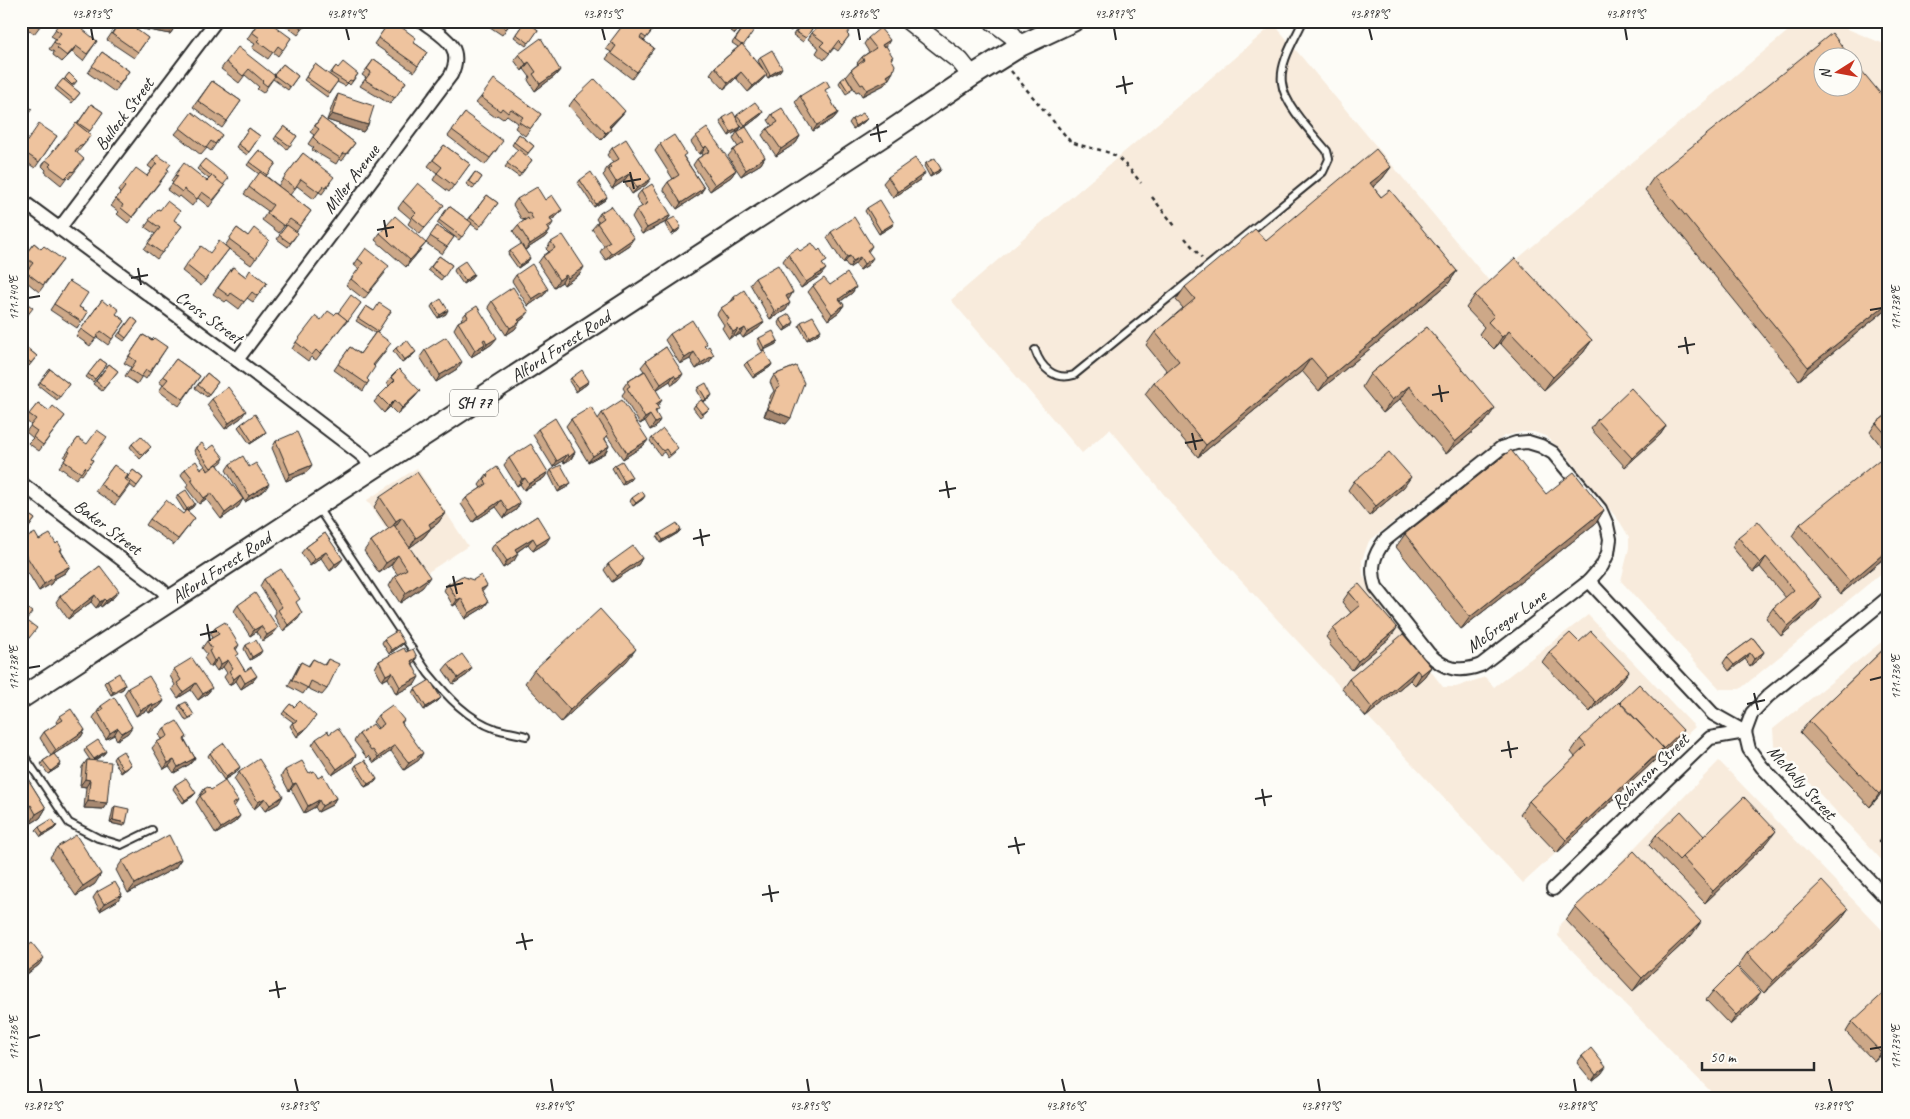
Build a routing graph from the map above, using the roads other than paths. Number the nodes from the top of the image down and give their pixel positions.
1 (216, 21) edge
2 (422, 21) edge
3 (909, 21) edge
4 (993, 21) edge
5 (1073, 21) edge
6 (1303, 21) edge
7 (1020, 46) junction
8 (972, 76) junction
9 (21, 200) edge
10 (59, 228) junction
11 (1036, 350) dead end
12 (238, 360) junction
13 (372, 469) junction
14 (21, 484) edge
15 (317, 506) junction
16 (1589, 581) junction
17 (1889, 597) edge
18 (170, 600) junction
19 (21, 698) edge
20 (1745, 732) junction
21 (526, 736) dead end
22 (21, 751) edge
23 (152, 830) dead end
24 (1553, 889) dead end
25 (1889, 901) edge

1 - 10 street, Bullock Street
2 - 12 street, Miller Avenue
3 - 8 street
4 - 7 street
5 - 7 main road, SH 77
6 - 11 lane
7 - 8 main road, SH 77
8 - 13 main road, Alford Forest Road / SH 77
9 - 10 street, Cross Street
10 - 12 street, Cross Street
12 - 13 street, Cross Street
13 - 15 main road, Alford Forest Road / SH 77
14 - 18 street, Baker Street
15 - 18 main road, Alford Forest Road / SH 77
15 - 21 lane
16 - 16 street, McGregor Lane
16 - 20 street
17 - 20 street
18 - 19 main road, Alford Forest Road / SH 77
20 - 24 street, Robinson Street
20 - 25 street, McNally Street
22 - 23 lane

